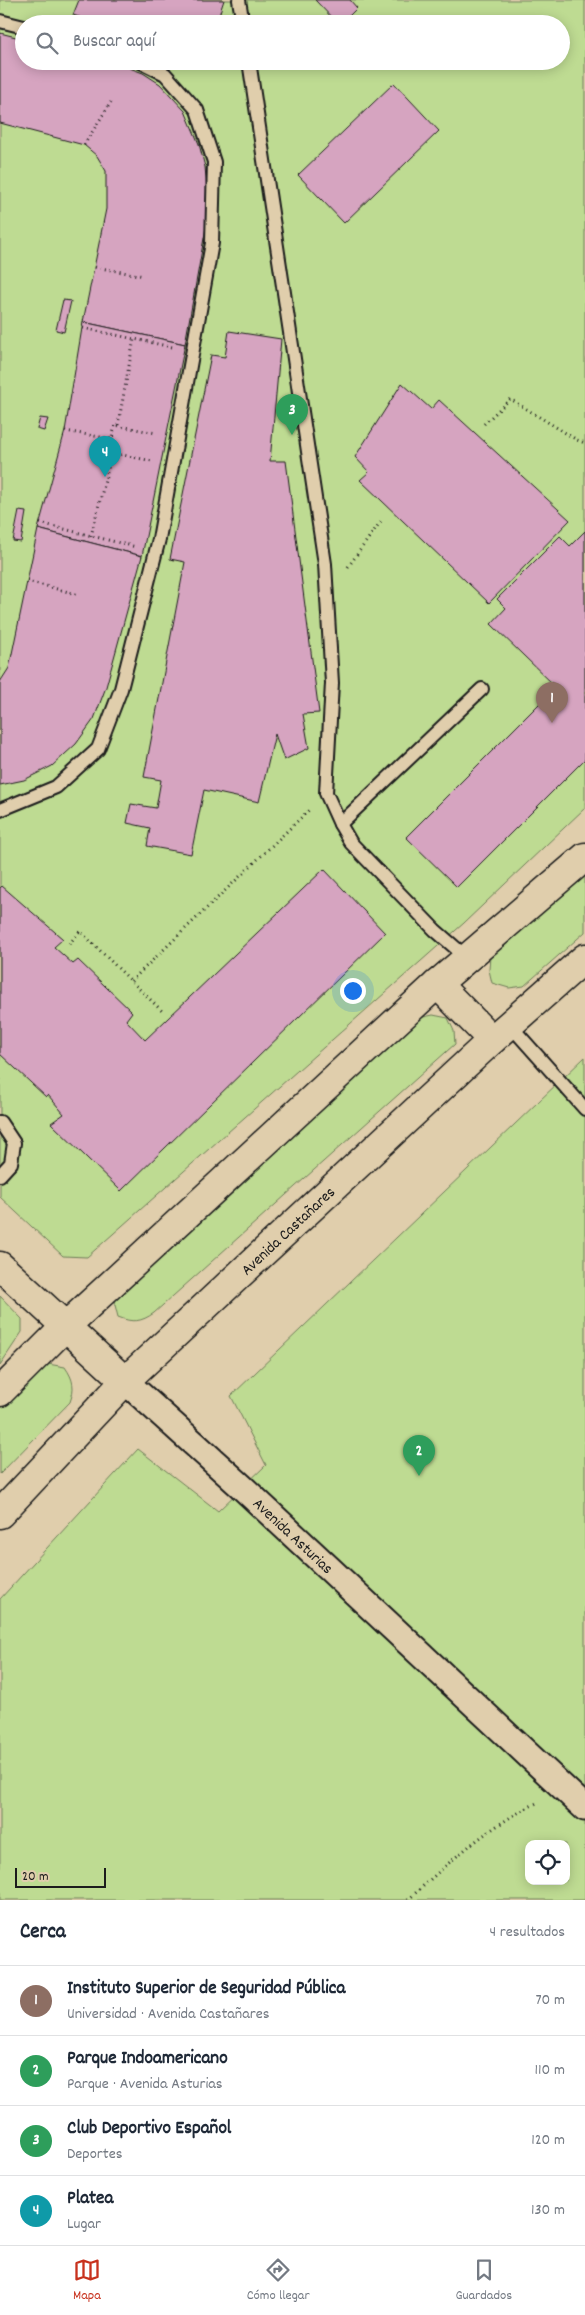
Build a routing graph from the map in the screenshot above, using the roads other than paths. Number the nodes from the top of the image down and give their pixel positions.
1 (239, 0) edge
2 (242, 15) edge
3 (0, 21) edge
4 (15, 25) edge
5 (157, 70) edge
6 (250, 70) edge
7 (482, 689) dead end
8 (2, 808) edge
9 (340, 824) junction
10 (585, 857) edge
11 (466, 957) junction
12 (585, 958) edge
13 (437, 984) junction
14 (500, 1032) junction
15 (585, 1109) edge
16 (0, 1122) edge
17 (0, 1175) edge
18 (0, 1266) edge
19 (66, 1326) junction
20 (125, 1382) junction
21 (0, 1392) edge
22 (0, 1514) edge
23 (585, 1808) edge

1 - 2 lane
3 - 4 lane
5 - 8 lane
6 - 9 lane
7 - 9 lane
9 - 11 lane
10 - 11 main road
11 - 13 main road
12 - 14 main road, Avenida Castañares
13 - 14 main road
13 - 19 main road
14 - 15 lane
14 - 20 main road, Avenida Castañares
16 - 17 lane
18 - 19 main road, Avenida Asturias
19 - 20 main road, Avenida Asturias
19 - 21 main road
20 - 22 main road, Avenida Castañares
20 - 23 street, Avenida Asturias

